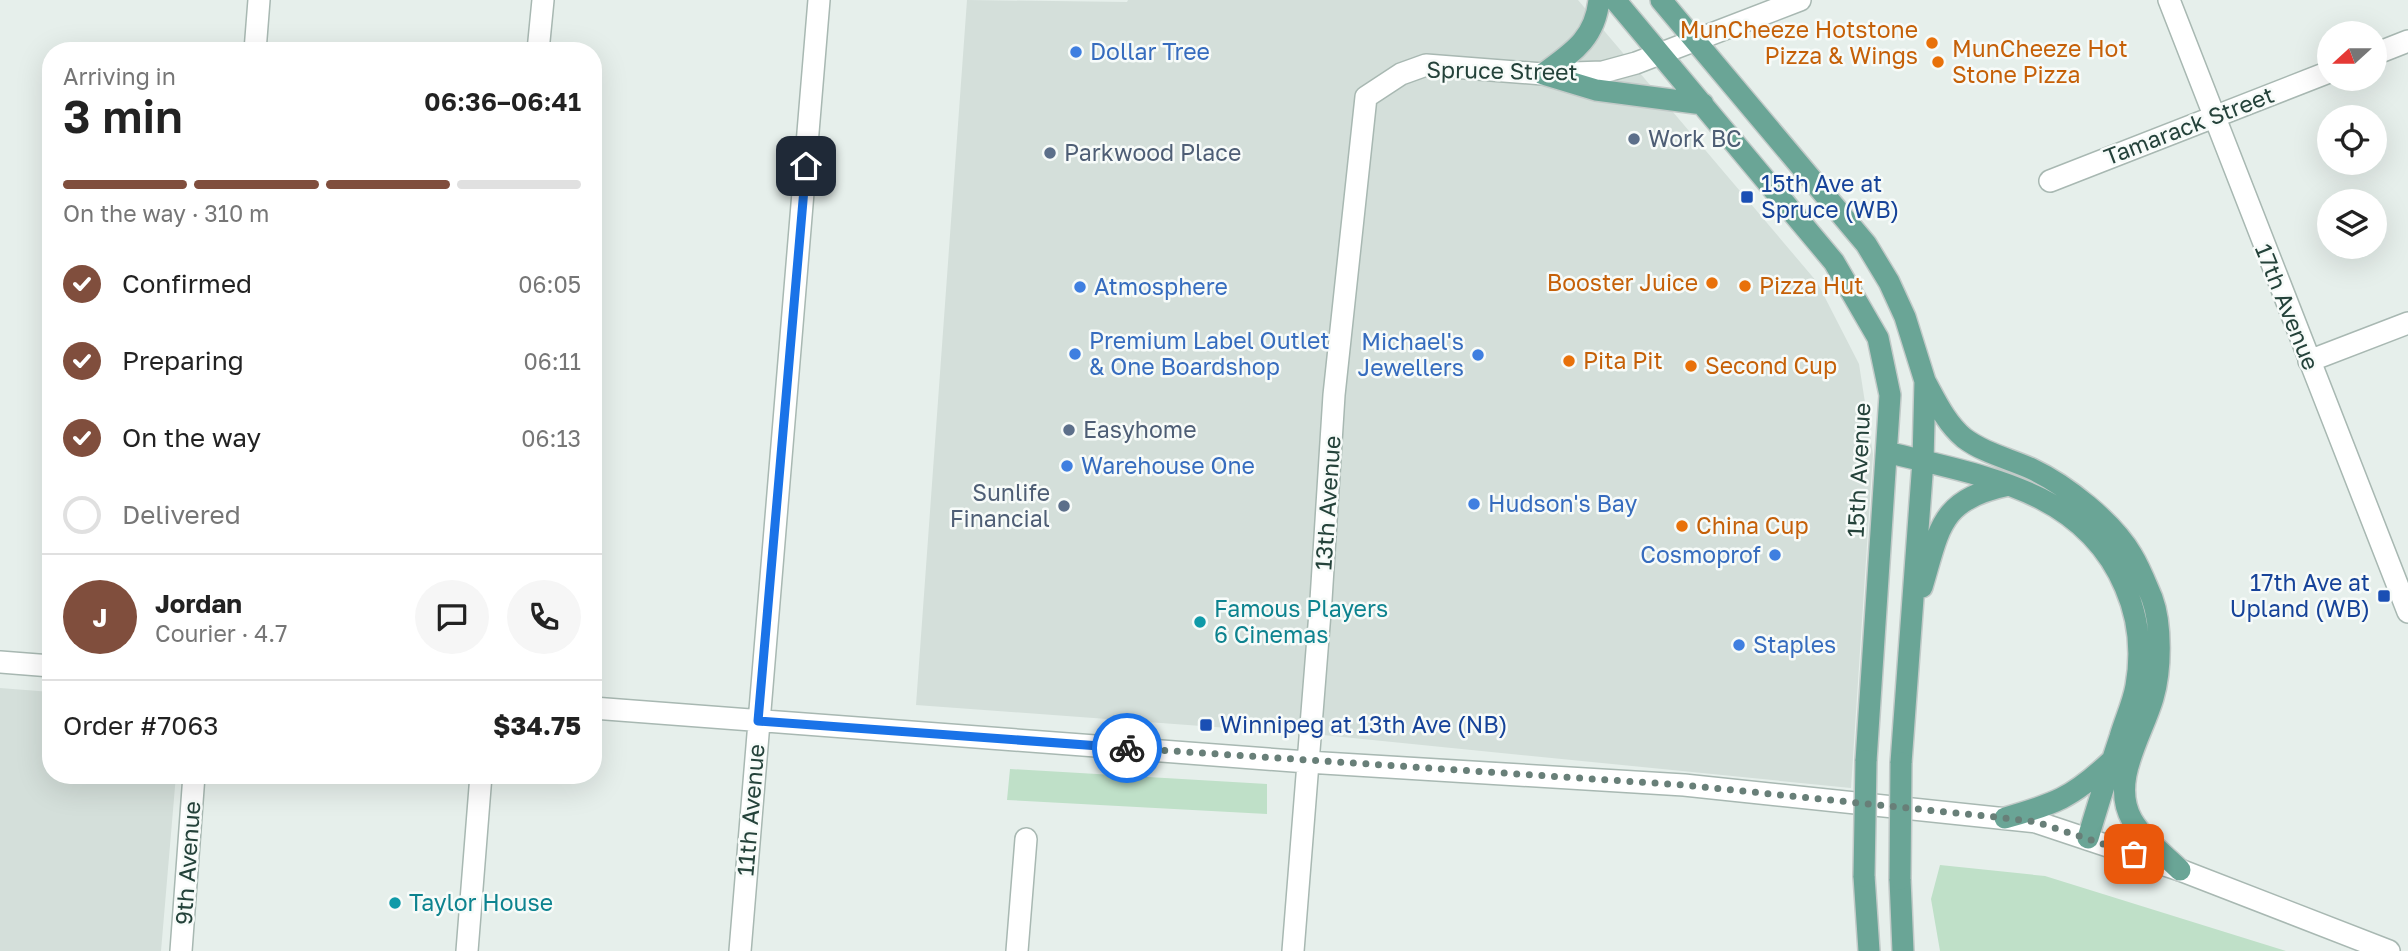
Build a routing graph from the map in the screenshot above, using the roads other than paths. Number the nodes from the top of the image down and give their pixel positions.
1 (259, 0) edge
2 (542, 0) edge
3 (820, 0) edge
4 (1599, 0) edge
5 (1615, 0) edge
6 (1661, 0) edge
7 (1800, 0) edge
8 (2169, 0) edge
9 (1695, 40) junction
10 (2408, 41) edge
11 (256, 42) edge
12 (539, 42) edge
13 (2387, 49) edge
14 (1661, 54) junction
15 (1543, 74) junction
16 (2317, 77) edge
17 (1366, 97) joint
18 (1703, 104) junction
19 (2213, 116) junction
20 (2050, 181) dead end
21 (2408, 323) edge
22 (2309, 361) junction
23 (1925, 381) junction
24 (1887, 453) junction
25 (1923, 461) junction
26 (2010, 485) junction
27 (2408, 612) edge
28 (1911, 626) junction
29 (0, 662) edge
30 (42, 665) edge
31 (602, 709) edge
32 (758, 721) junction
33 (2112, 761) junction
34 (1307, 762) junction
35 (193, 784) edge
36 (480, 784) edge
37 (2005, 818) junction
38 (2088, 838) junction
39 (1026, 839) dead end
40 (2180, 870) junction
41 (181, 951) edge
42 (467, 951) edge
43 (740, 951) edge
44 (1017, 951) edge
45 (1293, 951) edge
46 (1869, 951) edge
47 (1903, 951) edge
48 (2389, 951) edge

1 - 11 street
2 - 12 street
3 - 32 street, 11th Avenue
4 - 15 main road
5 - 14 main road, 15th Avenue
6 - 9 main road
7 - 9 street, Spruce Street
8 - 19 street, 17th Avenue
9 - 14 street, Spruce Street
9 - 23 main road
10 - 13 street
14 - 15 street, Spruce Street
14 - 18 main road, 15th Avenue
15 - 17 street, Spruce Street
15 - 18 main road
16 - 19 street, Tamarack Street
17 - 34 street, 13th Avenue
18 - 24 main road, 15th Avenue
19 - 20 street, Tamarack Street
19 - 22 street, 17th Avenue
21 - 22 street
22 - 27 street, 17th Avenue
23 - 25 main road
23 - 40 main road
24 - 25 main road
24 - 46 main road, 15th Avenue, bridge
25 - 26 main road
25 - 28 main road
26 - 28 main road
26 - 33 main road
28 - 47 main road, bridge
29 - 30 street
31 - 32 street
32 - 34 street
32 - 43 street, 11th Avenue
33 - 37 main road
33 - 38 main road
34 - 37 street
34 - 45 street, 13th Avenue
35 - 41 street, 9th Avenue
36 - 42 street
37 - 38 street
38 - 40 street
39 - 44 street
40 - 48 street

